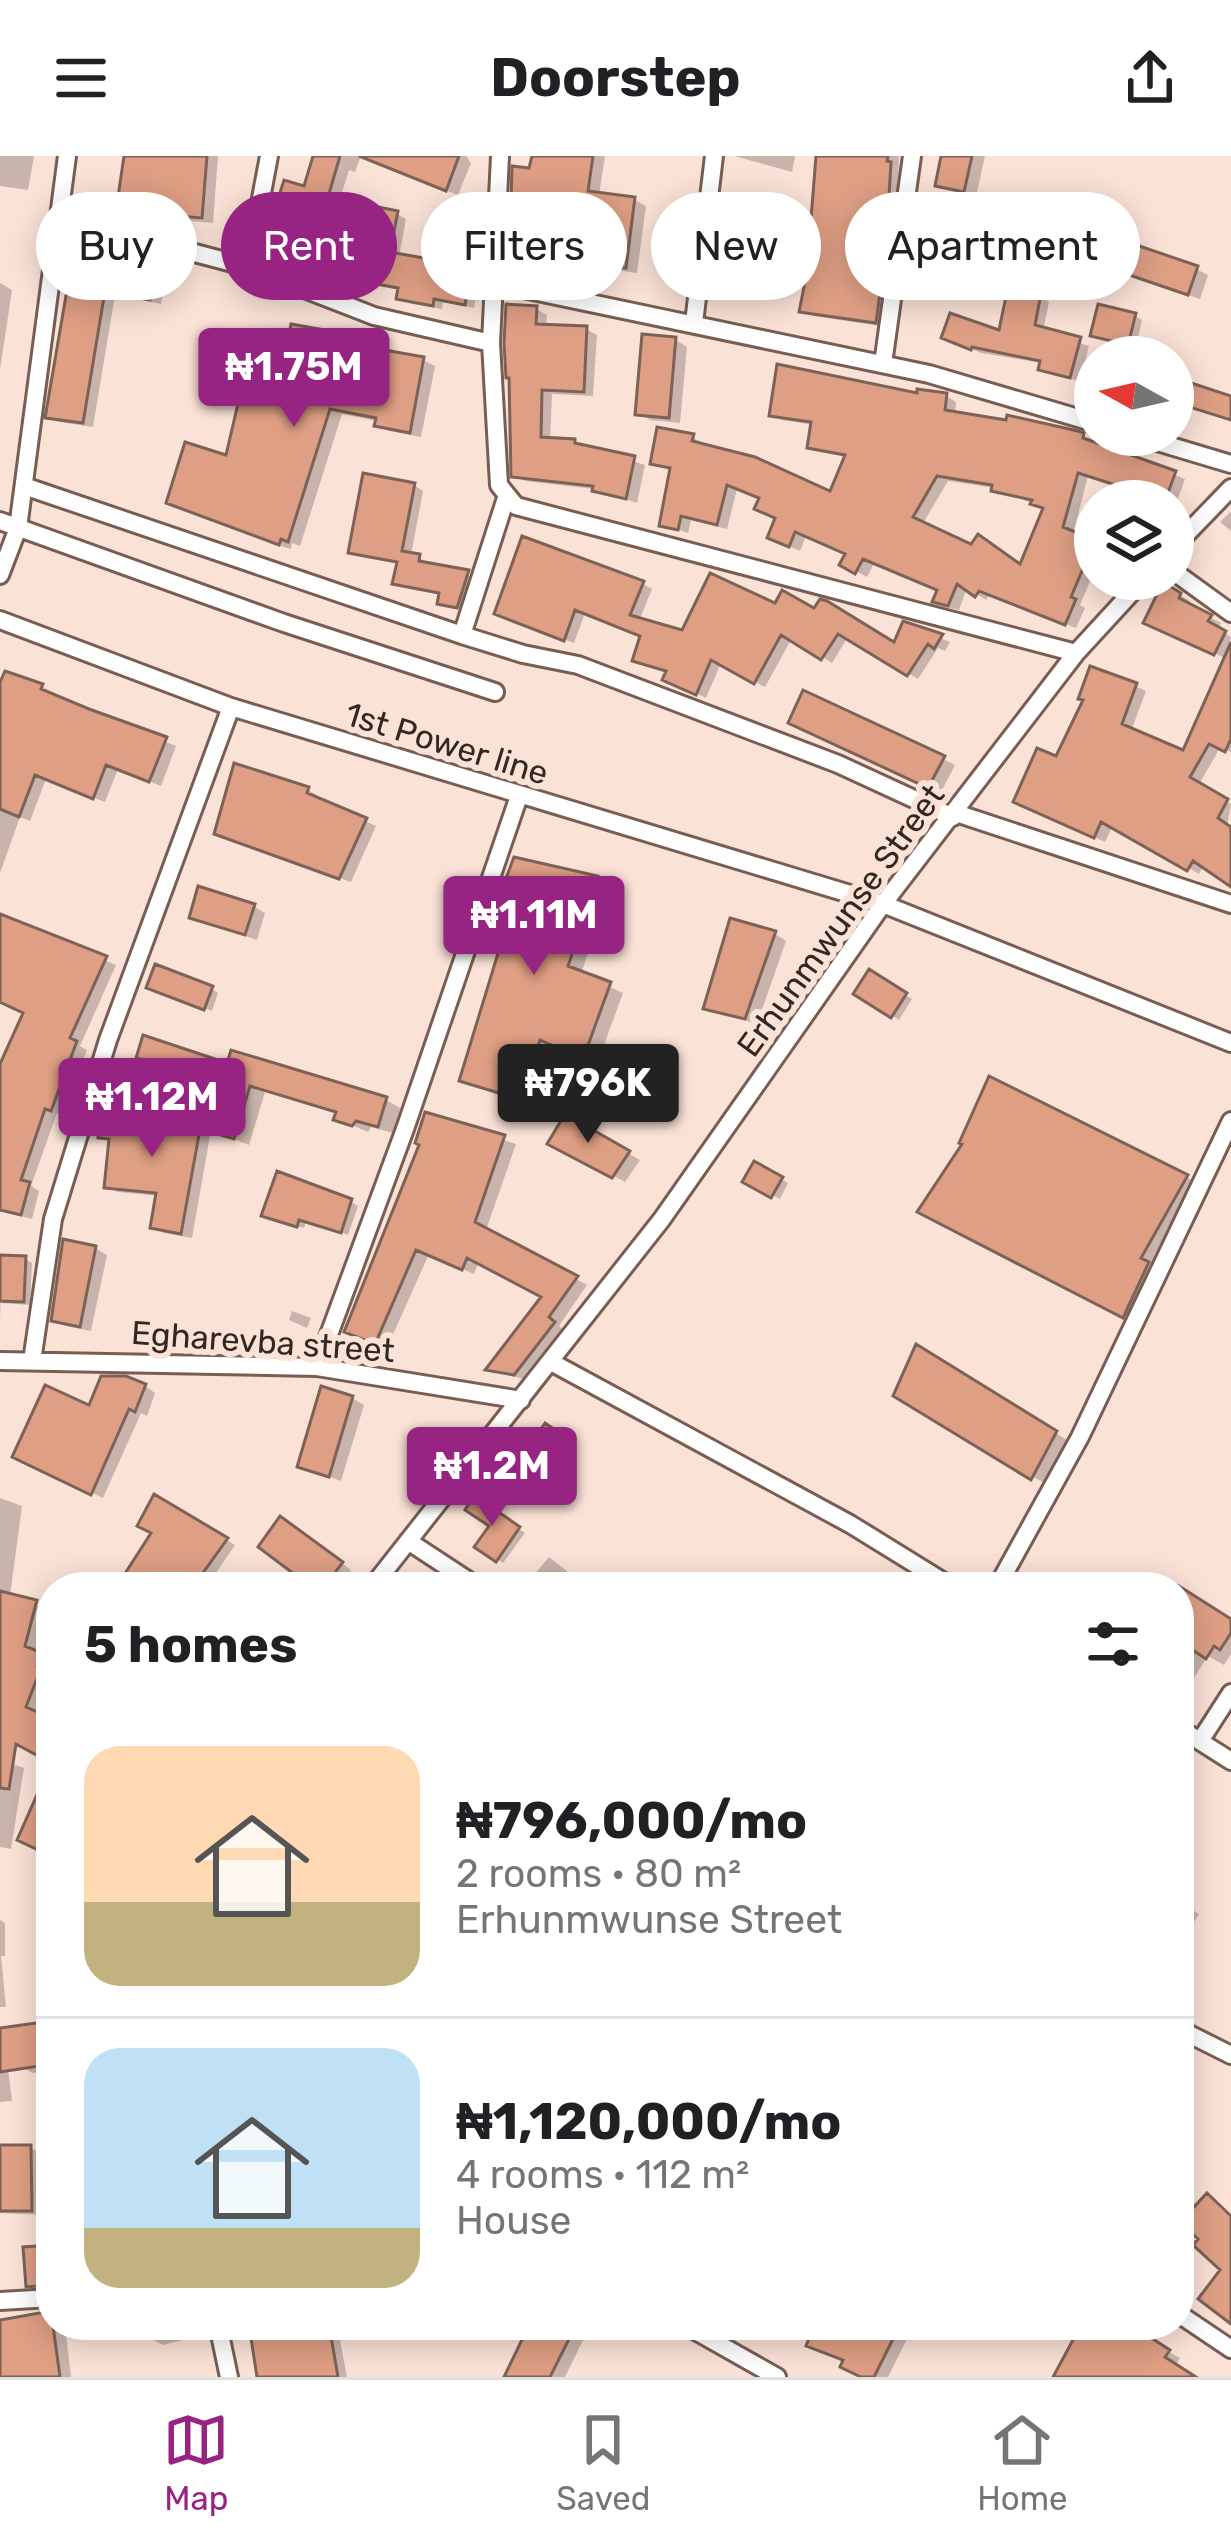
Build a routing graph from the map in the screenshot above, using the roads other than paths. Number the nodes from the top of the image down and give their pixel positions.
1 (67, 156) edge
2 (268, 156) edge
3 (500, 156) edge
4 (715, 156) edge
5 (912, 156) edge
6 (62, 192) edge
7 (262, 192) edge
8 (499, 192) edge
9 (48, 300) edge
10 (333, 300) edge
11 (494, 300) edge
12 (577, 300) edge
13 (694, 323) junction
14 (491, 343) junction
15 (883, 364) junction
16 (1074, 417) edge
17 (1194, 453) edge
18 (1231, 464) edge
19 (24, 486) junction
20 (1231, 488) edge
21 (506, 497) junction
22 (0, 521) edge
23 (1194, 526) edge
24 (19, 528) junction
25 (0, 575) edge
26 (1194, 587) edge
27 (1125, 600) edge
28 (1231, 613) edge
29 (0, 620) edge
30 (462, 635) junction
31 (1076, 653) junction
32 (495, 692) dead end
33 (231, 707) junction
34 (519, 796) junction
35 (954, 815) junction
36 (883, 904) junction
37 (1231, 904) edge
38 (1231, 1043) edge
39 (1231, 1121) edge
40 (0, 1361) edge
41 (32, 1361) junction
42 (550, 1362) junction
43 (317, 1367) junction
44 (520, 1400) junction
45 (408, 1540) junction
46 (383, 1572) edge
47 (456, 1572) edge
48 (928, 1572) edge
49 (1005, 1572) edge
50 (1231, 1693) edge
51 (1194, 1737) edge
52 (1200, 1741) junction
53 (1231, 1761) edge
54 (1194, 2036) edge
55 (1231, 2055) edge
56 (36, 2299) edge
57 (0, 2301) edge
58 (1194, 2324) edge
59 (221, 2340) edge
60 (712, 2340) edge
61 (1231, 2349) edge
62 (229, 2377) edge
63 (777, 2377) edge

1 - 6 street
2 - 7 street
3 - 8 street
4 - 13 street
5 - 15 street
9 - 19 street
10 - 14 street
11 - 14 street
12 - 13 street
13 - 15 street
14 - 21 street
15 - 16 street
17 - 18 street
19 - 24 street
19 - 30 street
20 - 23 street
21 - 30 street
21 - 31 street
22 - 24 street
24 - 25 street
24 - 32 street
26 - 28 street
27 - 31 street, Erhunmwunse Street
29 - 33 street, 1st Power line
30 - 35 street
31 - 35 street, Erhunmwunse Street
33 - 34 street, 1st Power line
33 - 41 street
34 - 36 street, 1st Power line
34 - 43 street
35 - 36 street, Erhunmwunse Street
35 - 37 street
36 - 38 street, 1st Power line
36 - 42 street, Erhunmwunse Street
39 - 49 street
40 - 41 street, Egharevba street
41 - 43 street, Egharevba street
42 - 44 street, Erhunmwunse Street
42 - 48 street
43 - 44 street, Egharevba street
44 - 45 street, Erhunmwunse Street
45 - 46 street, Erhunmwunse Street
45 - 47 street
50 - 52 street
51 - 52 street
52 - 53 street
54 - 55 street
56 - 57 street
58 - 61 street
59 - 62 street
60 - 63 street

